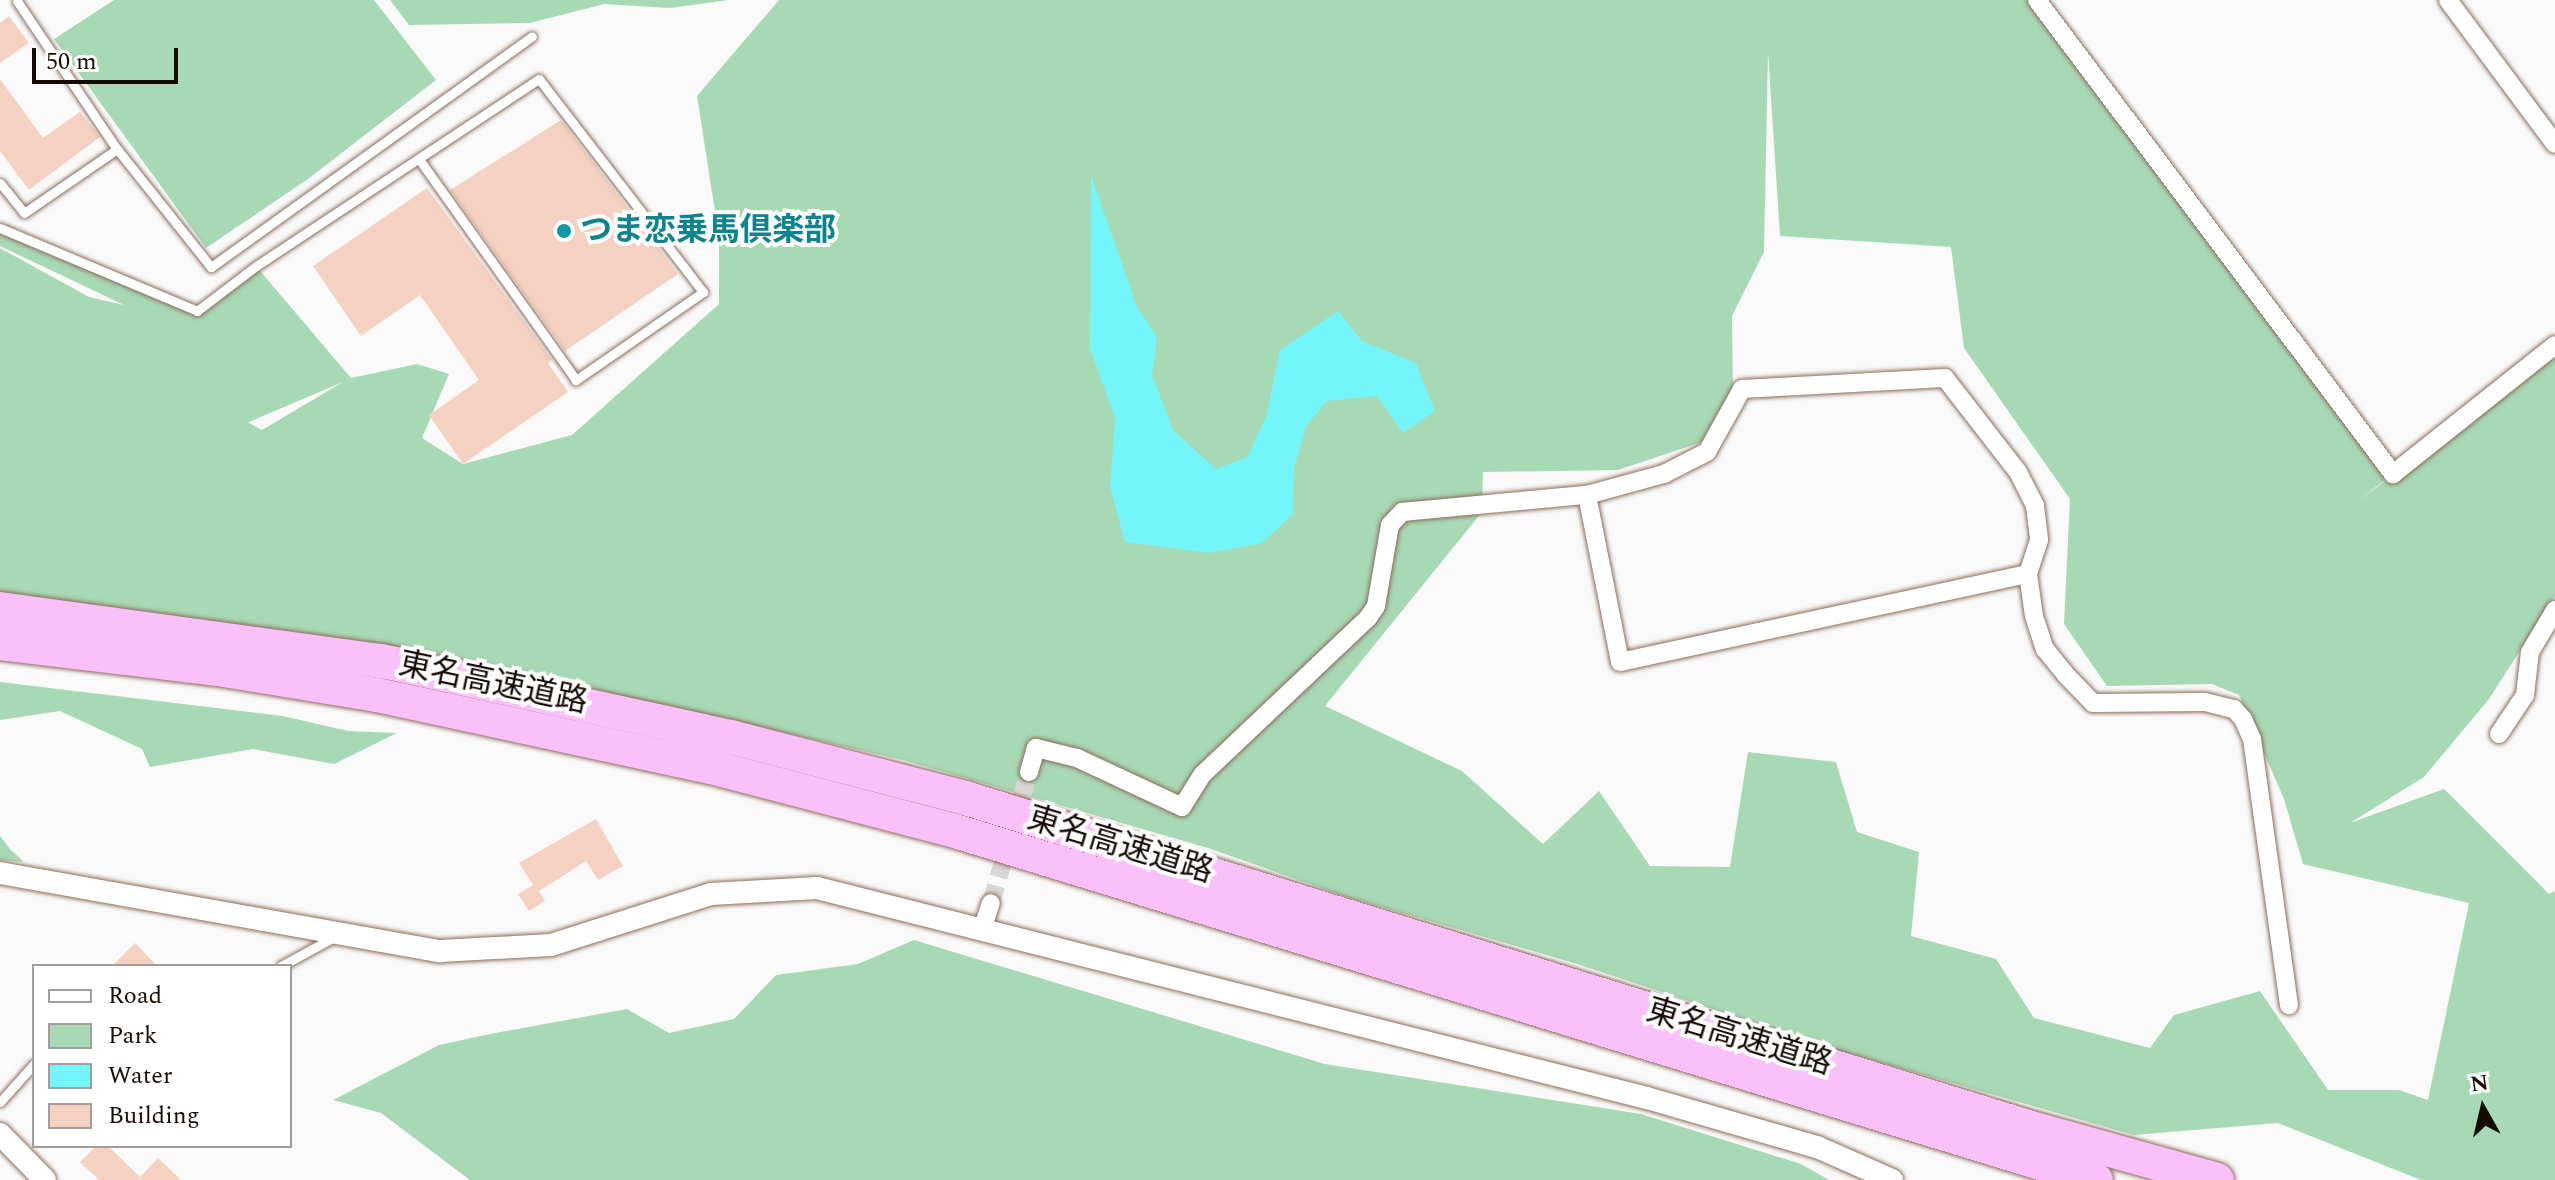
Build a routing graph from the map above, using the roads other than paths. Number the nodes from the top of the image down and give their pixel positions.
1 (2037, 0) edge
2 (2448, 0) edge
3 (17, 1) edge
4 (532, 36) dead end
5 (2555, 144) edge
6 (117, 149) junction
7 (419, 159) junction
8 (0, 183) edge
9 (0, 228) edge
10 (2555, 345) edge
11 (1587, 495) junction
12 (2028, 574) junction
13 (0, 609) edge
14 (2555, 610) edge
15 (0, 643) edge
16 (2499, 734) dead end
17 (1029, 772) tunnel mouth
18 (0, 873) edge
19 (991, 903) tunnel mouth
20 (983, 927) junction
21 (340, 934) junction
22 (285, 964) edge
23 (2289, 1005) dead end
24 (32, 1066) edge
25 (0, 1102) edge
26 (0, 1134) edge
27 (45, 1180) edge
28 (1892, 1180) edge
29 (2096, 1180) edge
30 (2217, 1180) edge

1 - 10 street
2 - 5 street
3 - 6 lane
4 - 6 lane
6 - 8 lane
7 - 7 lane
7 - 9 lane
11 - 12 street
11 - 12 street
11 - 17 street
12 - 23 street
13 - 30 highway, 東名高速道路
14 - 16 street
15 - 29 highway, 東名高速道路
18 - 21 street
19 - 20 street
20 - 21 street
20 - 28 street
21 - 22 lane
24 - 25 lane
26 - 27 street

